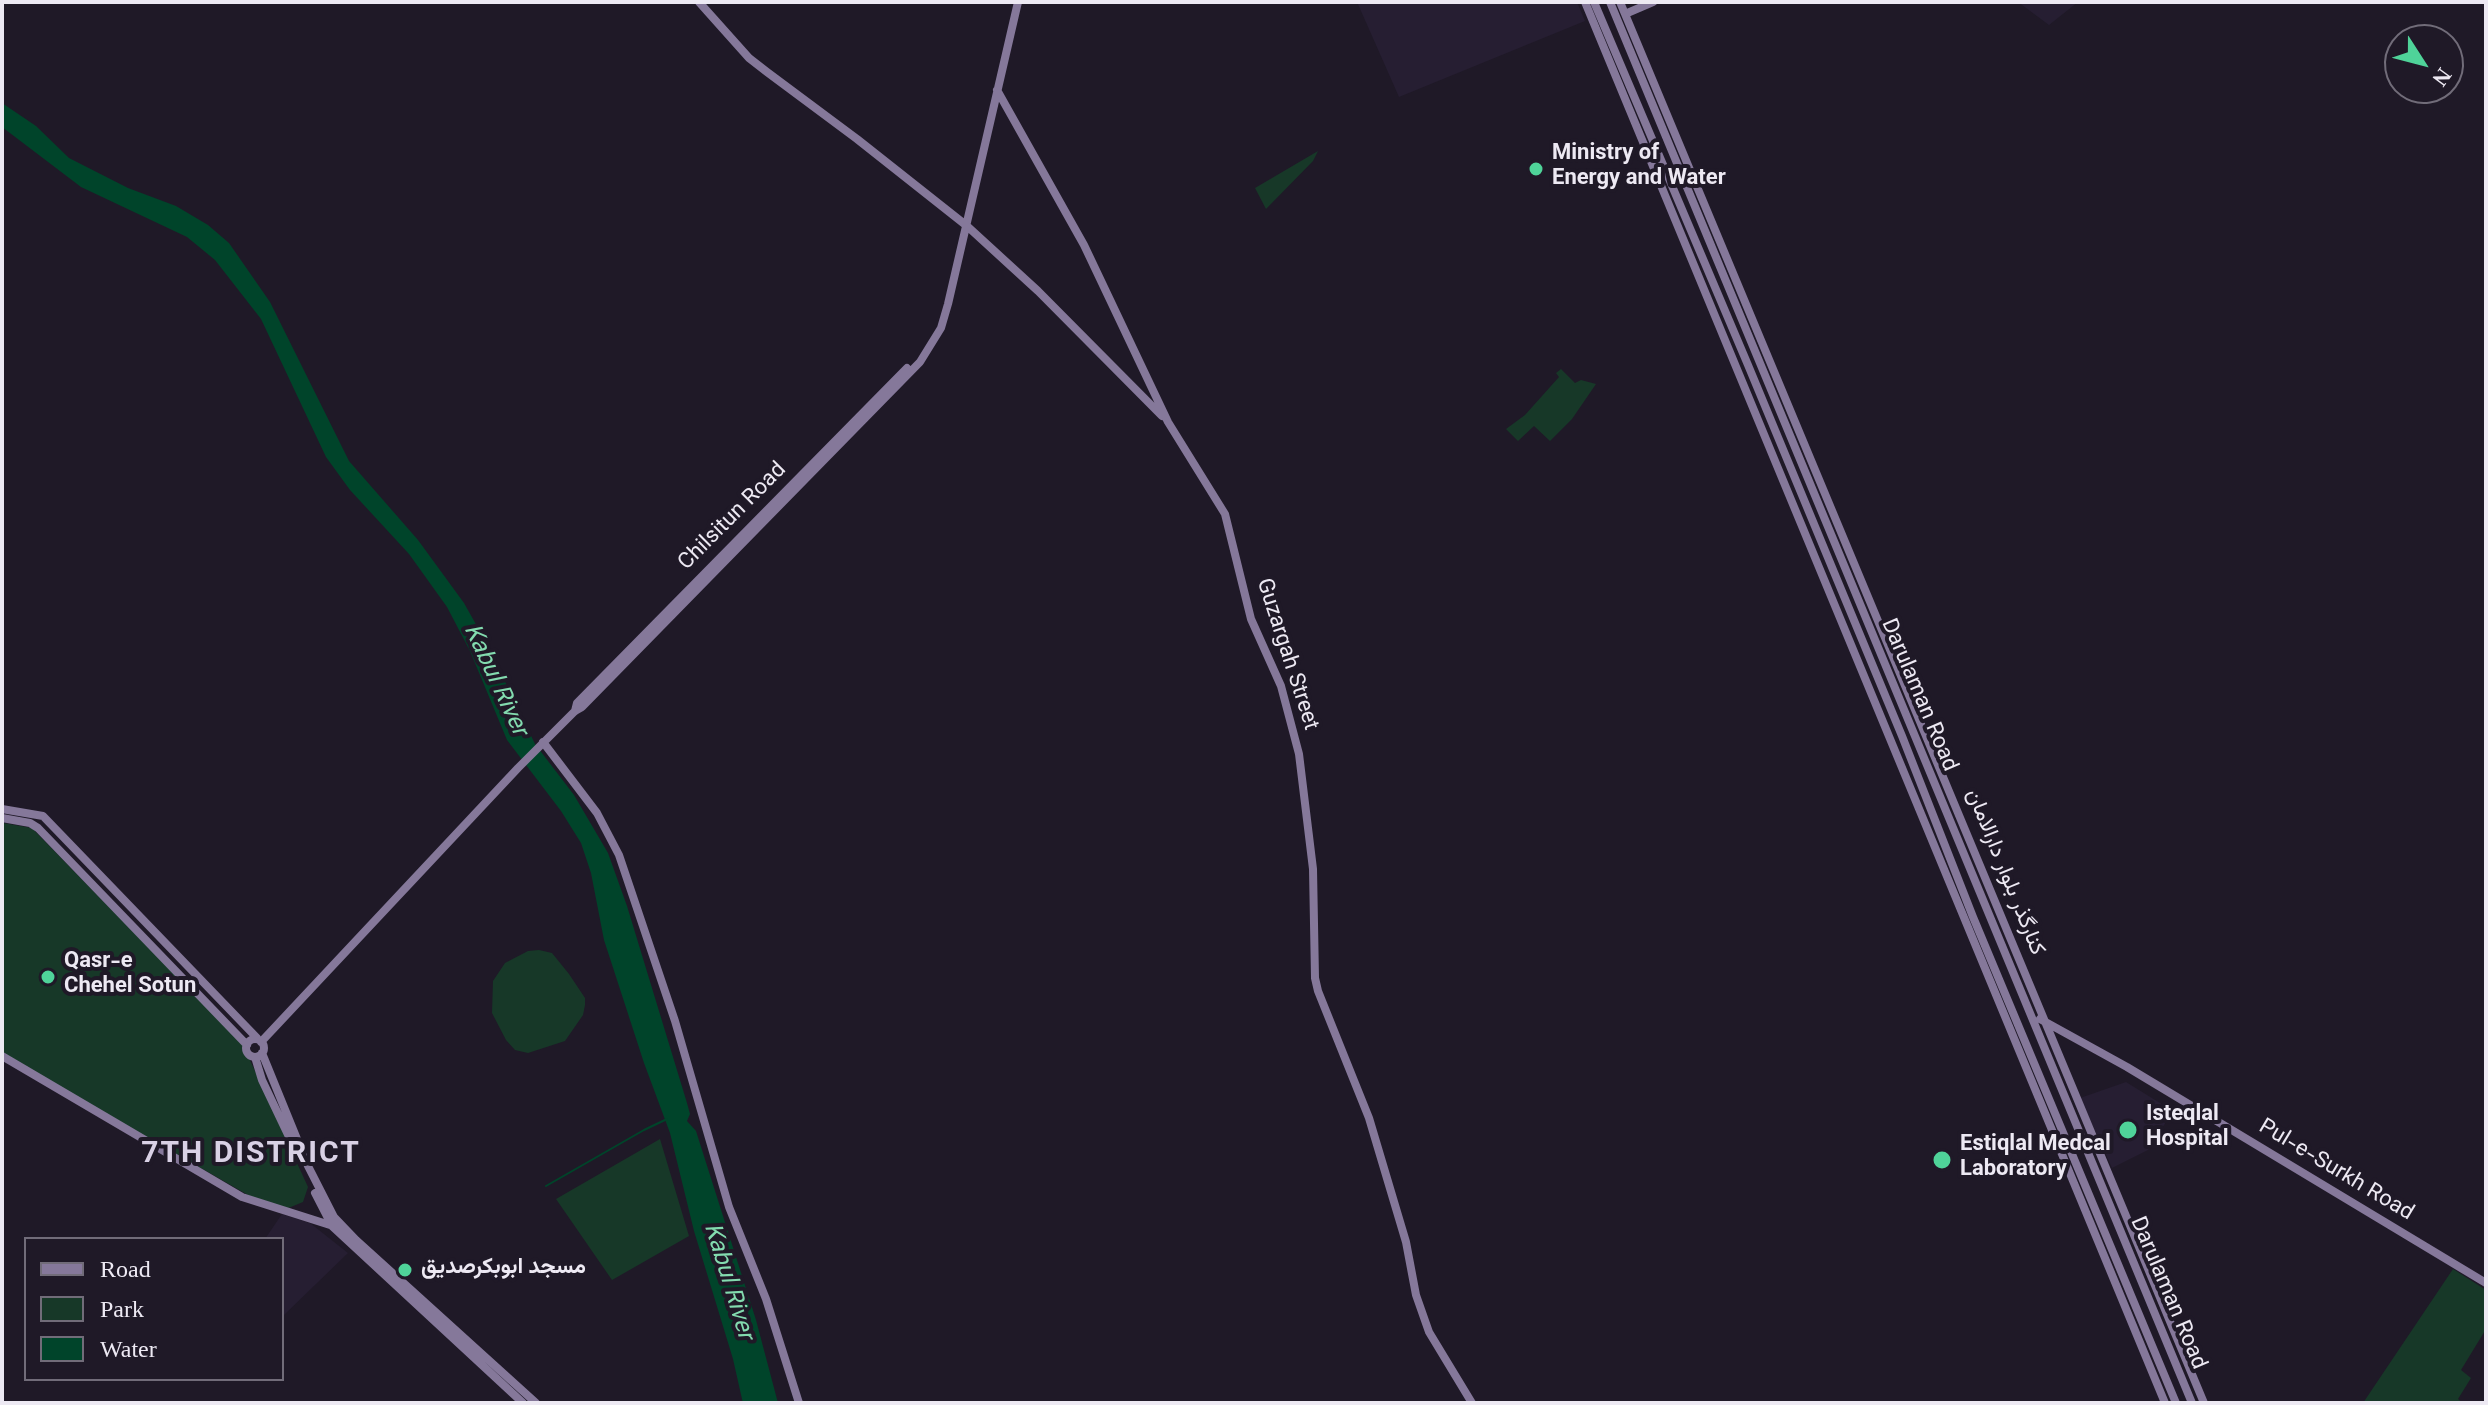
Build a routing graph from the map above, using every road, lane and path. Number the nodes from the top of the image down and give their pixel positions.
1 (699, 2) edge
2 (1018, 2) edge
3 (1585, 2) edge
4 (1594, 2) edge
5 (1610, 2) edge
6 (1620, 2) edge
7 (1653, 2) edge
8 (1625, 14) junction
9 (997, 90) junction
10 (967, 226) junction
11 (1779, 397) junction
12 (1763, 404) junction
13 (1754, 408) junction
14 (1168, 422) junction
15 (540, 745) junction
16 (2, 809) edge
17 (2, 818) edge
18 (2042, 1018) junction
19 (2032, 1020) junction
20 (2016, 1026) junction
21 (259, 1040) junction
22 (247, 1045) junction
23 (259, 1055) junction
24 (2, 1056) edge
25 (322, 1210) junction
26 (311, 1217) junction
27 (332, 1226) junction
28 (2486, 1283) edge
29 (523, 1403) edge
30 (536, 1403) edge
31 (799, 1403) edge
32 (1472, 1403) edge
33 (2165, 1403) edge
34 (2176, 1403) edge
35 (2192, 1403) edge
36 (2204, 1403) edge

1 - 10 main road
2 - 9 main road, Chilsitun Road
3 - 13 main road
4 - 12 main road, Darulaman Road
5 - 11 main road, Darulaman Road
6 - 8 main road, کنارگذر بلوار دارالامان
7 - 8 main road
8 - 11 main road, کنارگذر بلوار دارالامان
9 - 10 main road, Chilsitun Road
9 - 14 main road, Guzargah Street
10 - 14 main road
10 - 15 main road, Chilsitun Road
11 - 12 main road
11 - 18 main road, کنارگذر بلوار دارالامان
11 - 19 main road, Darulaman Road
12 - 13 main road
12 - 20 main road, Darulaman Road
13 - 20 main road
14 - 32 main road, Guzargah Street
15 - 21 main road, Chilsitun Road
15 - 31 main road
16 - 21 main road
17 - 22 main road
18 - 19 main road
18 - 28 main road, Pul-e-Surkh Road
18 - 36 main road, کنارگذر بلوار دارالامان
19 - 20 main road
19 - 35 main road, Darulaman Road
20 - 33 main road
20 - 34 main road, Darulaman Road
21 - 22 main road, Chilsitun Road
21 - 23 main road
22 - 23 main road
23 - 25 main road
23 - 30 main road
24 - 26 main road
25 - 26 main road
25 - 27 main road
26 - 27 main road
27 - 29 main road

